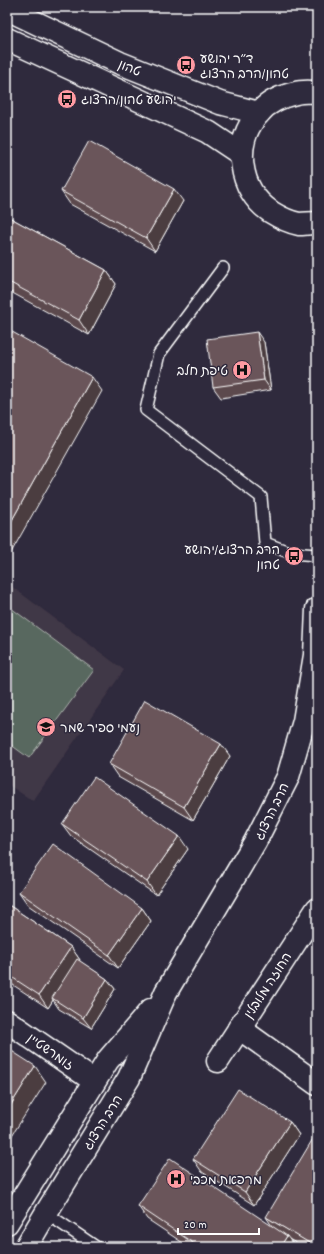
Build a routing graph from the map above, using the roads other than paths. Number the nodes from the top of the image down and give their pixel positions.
1 (7, 9) edge
2 (7, 39) edge
3 (317, 92) edge
4 (259, 113) junction
5 (241, 154) junction
6 (317, 223) edge
7 (223, 268) dead end
8 (317, 555) edge
9 (317, 609) edge
10 (317, 909) edge
11 (166, 992) junction
12 (7, 1021) edge
13 (239, 1028) junction
14 (218, 1061) dead end
15 (94, 1081) junction
16 (317, 1084) edge
17 (46, 1213) junction
18 (7, 1223) edge
19 (26, 1247) edge
20 (96, 1247) edge

1 - 4 street, טהון
2 - 5 street, טהון
3 - 4 street
4 - 5 street
5 - 6 street
7 - 8 lane
9 - 11 street, הרב הרצוג
10 - 13 street, החוזה מלובלין
11 - 15 street, הרב הרצוג
11 - 17 street, הרב הרצוג
12 - 15 street, זומרשטיין
13 - 14 street, החוזה מלובלין
13 - 16 street
15 - 18 street, הרב הרצוג
17 - 19 street, הרב הרצוג
17 - 20 lane

